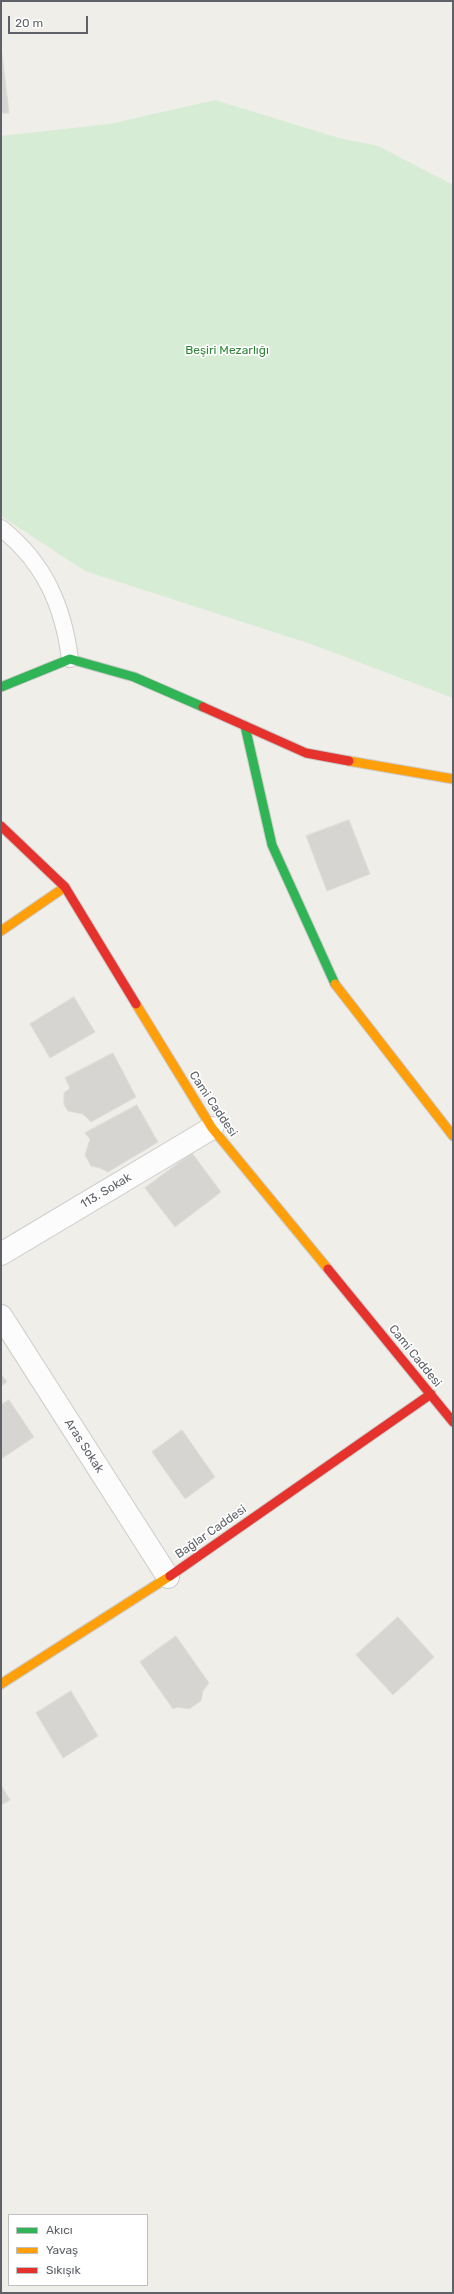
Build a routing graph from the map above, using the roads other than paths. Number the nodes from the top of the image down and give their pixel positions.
1 (1, 528) edge
2 (70, 659) junction
3 (1, 687) edge
4 (244, 726) junction
5 (453, 779) edge
6 (1, 826) edge
7 (65, 887) junction
8 (1, 930) edge
9 (212, 1128) junction
10 (453, 1136) edge
11 (1, 1254) edge
12 (1, 1316) edge
13 (431, 1394) junction
14 (453, 1422) edge
15 (168, 1577) junction
16 (1, 1684) edge

1 - 2 lane
2 - 3 street
2 - 4 street
4 - 5 street
4 - 10 street
6 - 7 street, Cami Caddesi
7 - 8 street
7 - 9 street, Cami Caddesi
9 - 11 street, 113. Sokak
9 - 13 street, Cami Caddesi
12 - 15 street, Aras Sokak
13 - 14 street, Cami Caddesi
13 - 15 street, Bağlar Caddesi
15 - 16 street, Bağlar Caddesi

